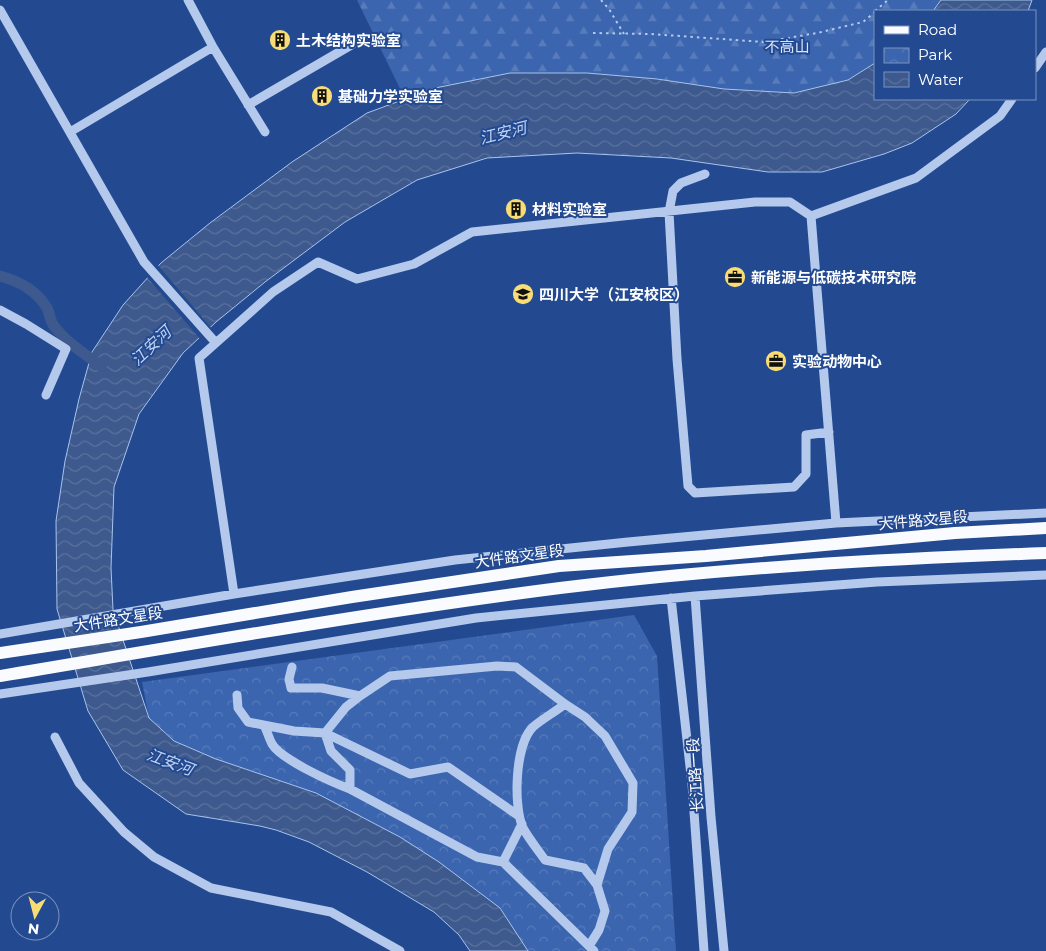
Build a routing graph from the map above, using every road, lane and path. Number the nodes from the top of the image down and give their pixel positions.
1 (188, 0) edge
2 (602, 0) edge
3 (888, 0) edge
4 (0, 10) edge
5 (877, 10) edge
6 (874, 13) edge
7 (593, 33) dead end
8 (624, 34) junction
9 (365, 37) dead end
10 (213, 47) junction
11 (1046, 52) edge
12 (1036, 67) edge
13 (1011, 100) edge
14 (248, 104) junction
15 (70, 132) junction
16 (265, 132) dead end
17 (705, 174) dead end
18 (669, 212) junction
19 (812, 216) junction
20 (0, 310) edge
21 (216, 343) junction
22 (46, 395) dead end
23 (829, 432) junction
24 (1046, 512) edge
25 (836, 523) junction
26 (1046, 528) edge
27 (1046, 554) edge
28 (1046, 575) edge
29 (234, 594) junction
30 (695, 596) junction
31 (671, 598) junction
32 (0, 634) edge
33 (0, 653) edge
34 (292, 667) dead end
35 (0, 676) edge
36 (0, 694) edge
37 (237, 695) dead end
38 (360, 696) junction
39 (565, 704) junction
40 (264, 725) junction
41 (325, 733) junction
42 (55, 737) dead end
43 (350, 789) junction
44 (521, 820) junction
45 (503, 862) junction
46 (597, 885) junction
47 (591, 948) edge
48 (400, 951) edge
49 (704, 951) edge
50 (724, 951) edge

1 - 10 street
2 - 8 path
3 - 5 path
4 - 15 street
6 - 8 path
7 - 8 path
9 - 14 street
10 - 14 street
10 - 15 street
11 - 12 street
13 - 19 street
14 - 16 street
15 - 21 street
17 - 18 street
18 - 19 street
18 - 21 street
18 - 23 street
19 - 23 street
20 - 22 street
21 - 29 street
23 - 25 street
24 - 25 street
25 - 29 street
26 - 33 main road, 大件路文星段
27 - 35 main road
28 - 30 street
29 - 32 street
30 - 31 street
30 - 50 street, 长江路一段
31 - 36 street
31 - 49 street, 长江路一段
34 - 38 street
37 - 40 street
38 - 39 street
38 - 41 street
39 - 44 street
39 - 46 street
40 - 41 street
40 - 43 street
41 - 43 street
41 - 44 street
42 - 48 street
43 - 45 street
44 - 45 street
44 - 46 street
45 - 47 street
46 - 47 street

